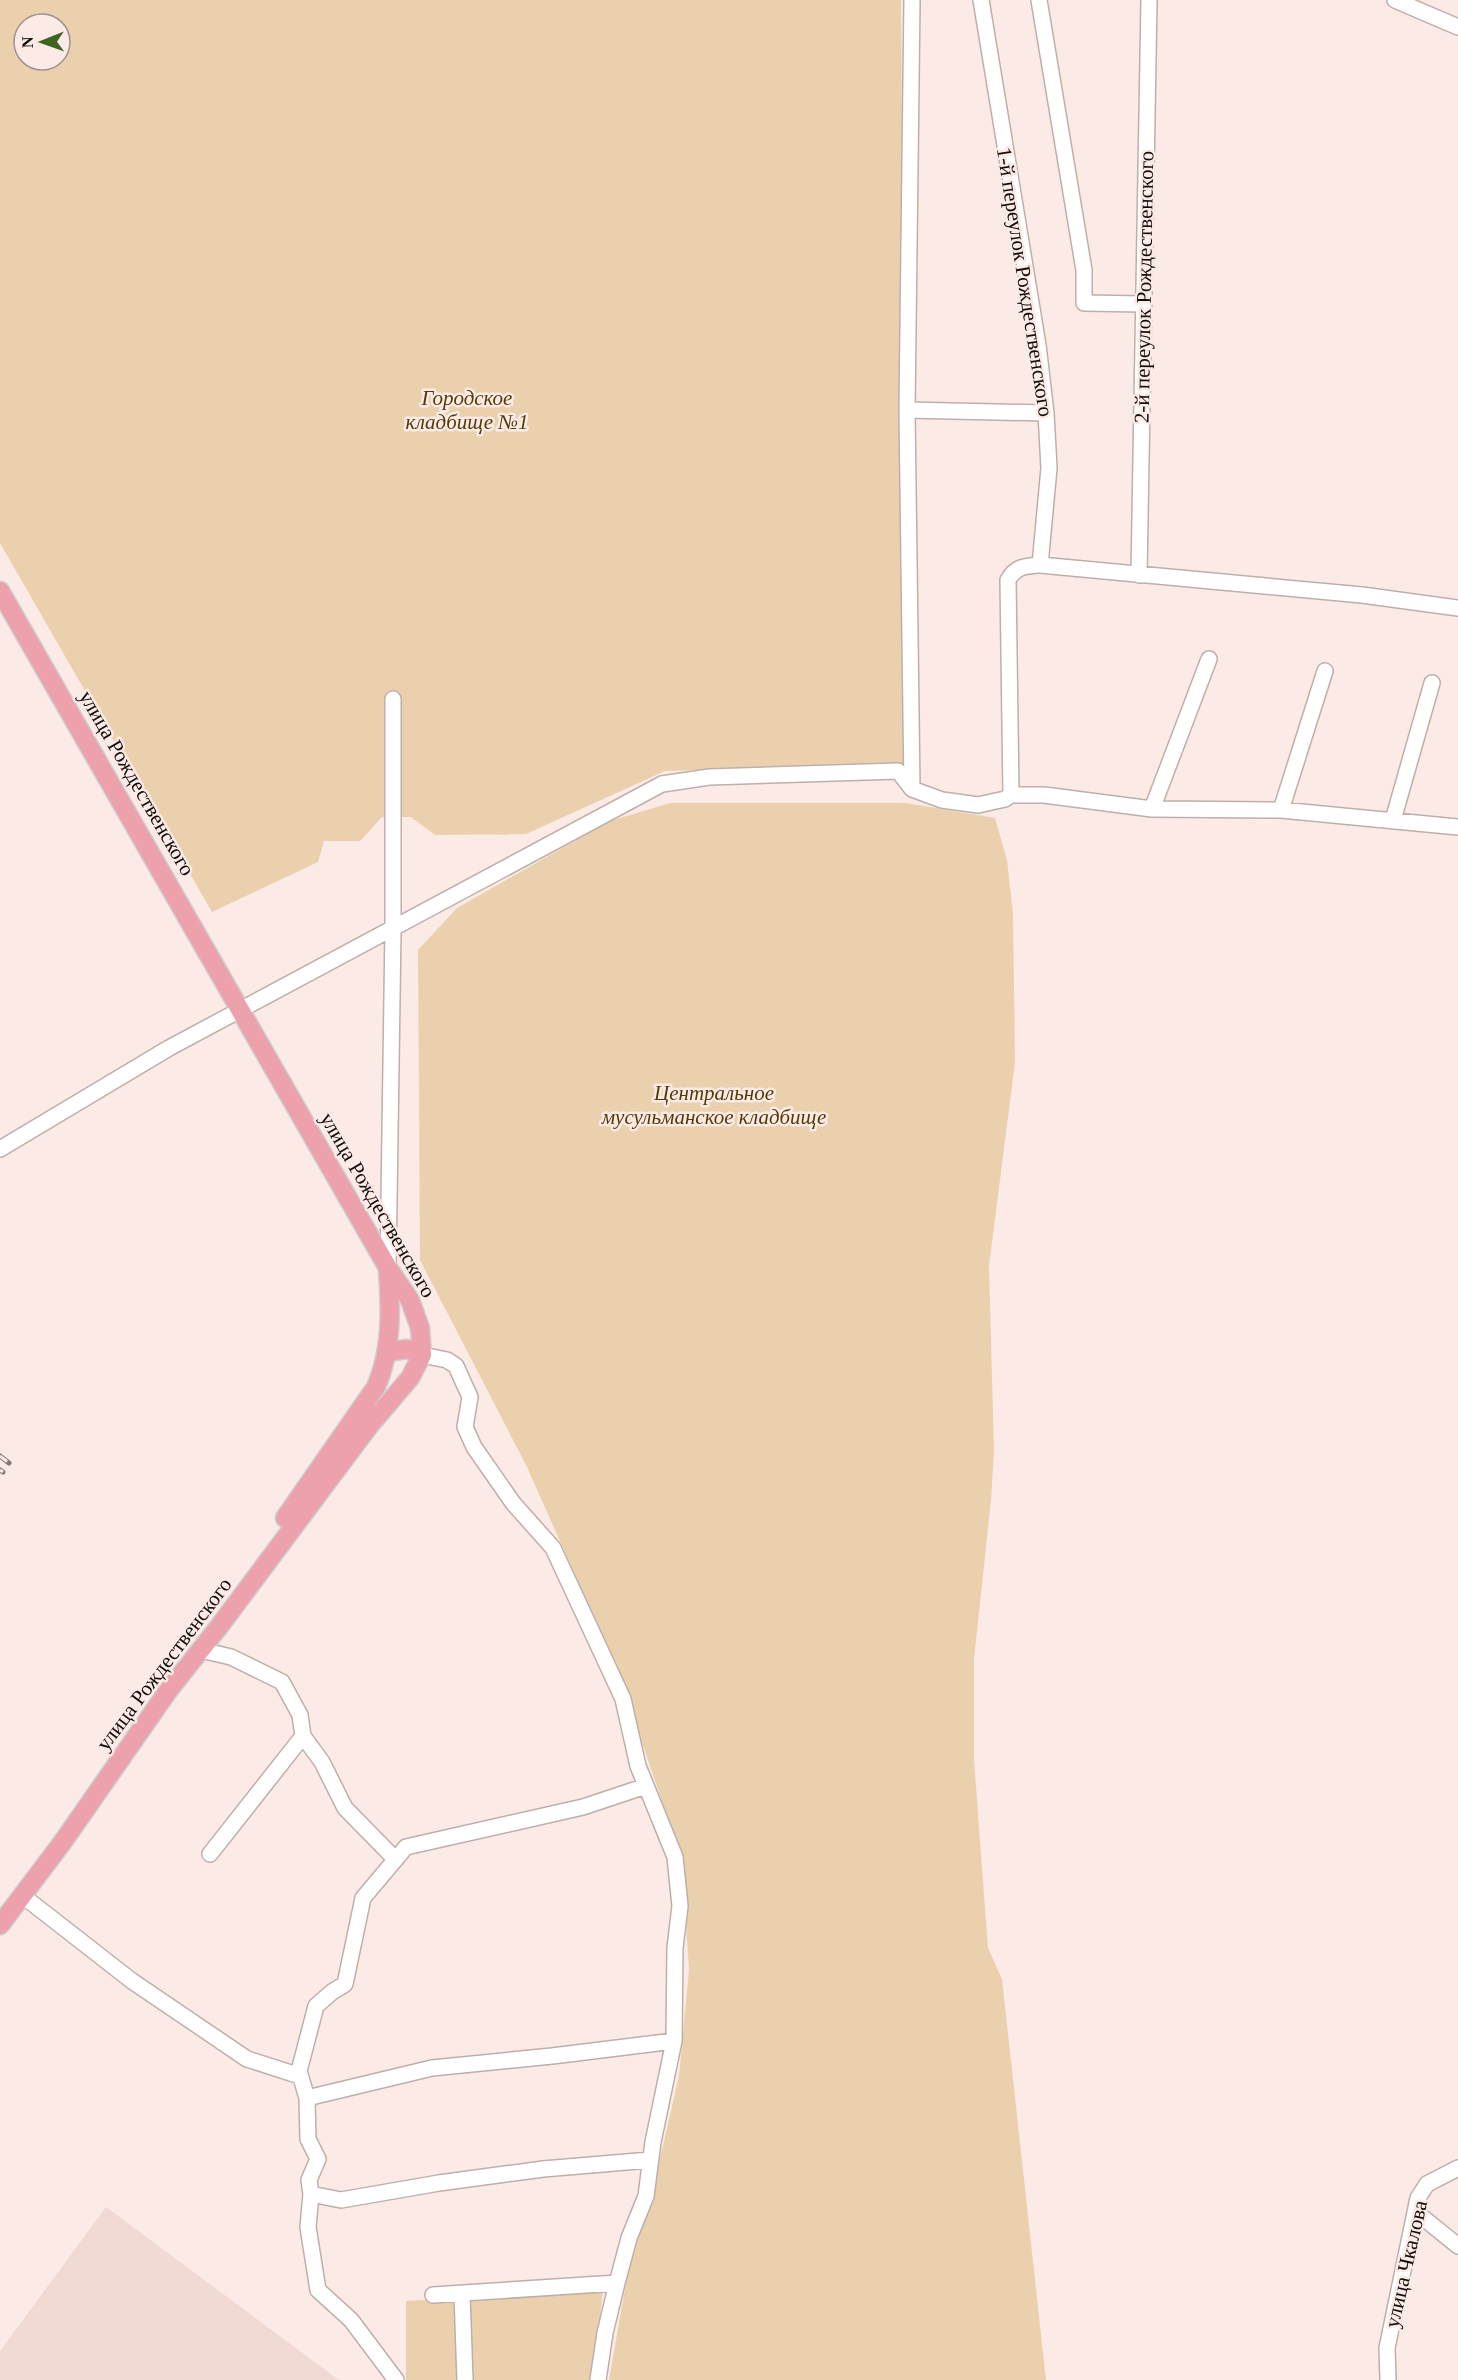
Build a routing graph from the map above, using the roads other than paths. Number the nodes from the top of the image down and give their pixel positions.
1 (912, 0) edge
2 (981, 0) edge
3 (1039, 0) edge
4 (1149, 0) edge
5 (1395, 0) edge
6 (1458, 27) edge
7 (1143, 303) junction
8 (907, 410) junction
9 (1046, 413) junction
10 (1040, 566) junction
11 (1139, 575) junction
12 (0, 591) edge
13 (1457, 604) edge
14 (1209, 659) dead end
15 (1325, 671) dead end
16 (1432, 683) dead end
17 (393, 699) dead end
18 (912, 789) junction
19 (1011, 795) junction
20 (1152, 809) junction
21 (1281, 810) junction
22 (1393, 820) junction
23 (1458, 827) edge
24 (393, 929) junction
25 (242, 1010) junction
26 (0, 1149) edge
27 (388, 1268) junction
28 (422, 1355) junction
29 (386, 1360) junction
30 (410, 1378) junction
31 (201, 1650) junction
32 (168, 1691) junction
33 (303, 1736) junction
34 (645, 1786) junction
35 (210, 1854) dead end
36 (395, 1860) junction
37 (23, 1896) junction
38 (0, 1925) edge
39 (675, 2041) junction
40 (300, 2076) junction
41 (307, 2098) junction
42 (650, 2160) junction
43 (1458, 2168) edge
44 (311, 2194) junction
45 (1416, 2212) junction
46 (1458, 2246) edge
47 (617, 2283) junction
48 (462, 2294) junction
49 (434, 2295) dead end
50 (396, 2380) edge
51 (465, 2380) edge
52 (598, 2380) edge
53 (1388, 2380) edge

1 - 8 street
2 - 9 street, 1-й переулок Рождественского
3 - 7 street
4 - 7 street, 2-й переулок Рождественского
5 - 6 street
7 - 11 street, 2-й переулок Рождественского
8 - 9 street
8 - 18 street
9 - 10 street, 1-й переулок Рождественского
10 - 11 street
10 - 19 street
11 - 13 street
12 - 25 main road, улица Рождественского
14 - 20 street
15 - 21 street
16 - 22 street
17 - 24 street
18 - 19 street
18 - 24 street
19 - 20 street
20 - 21 street
21 - 22 street
22 - 23 street
24 - 25 street
24 - 27 street
25 - 26 street
25 - 27 main road, улица Рождественского
27 - 28 main road, улица Рождественского
27 - 29 main road
28 - 29 main road
28 - 30 main road, улица Рождественского
28 - 34 street
29 - 30 main road
29 - 32 main road
30 - 31 main road, улица Рождественского
31 - 32 main road, улица Рождественского
31 - 33 street
32 - 37 main road, улица Рождественского
33 - 35 street
33 - 36 street
34 - 36 street
34 - 39 street
36 - 40 street
37 - 38 main road, улица Рождественского
37 - 40 street
39 - 41 street
39 - 42 street
40 - 41 street
41 - 44 street
42 - 44 street
42 - 47 street
43 - 45 street, улица Чкалова
44 - 50 street
45 - 46 street
45 - 53 street, улица Чкалова
47 - 48 street
47 - 52 street
48 - 49 street
48 - 51 street

